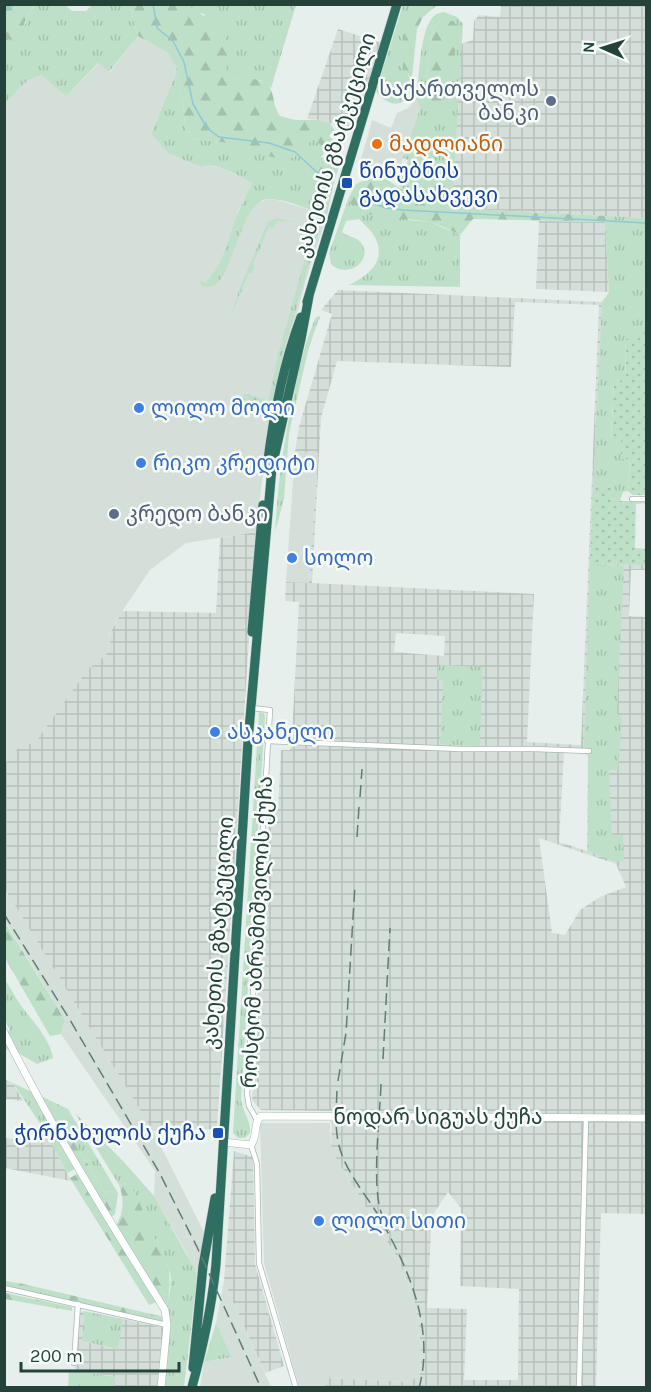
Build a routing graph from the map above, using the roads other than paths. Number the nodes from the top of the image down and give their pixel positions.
1 (391, 4) edge
2 (397, 4) edge
3 (392, 21) junction
4 (632, 499) dead end
5 (646, 499) edge
6 (250, 704) junction
7 (267, 741) junction
8 (589, 751) dead end
9 (5, 1032) edge
10 (586, 1118) junction
11 (646, 1118) edge
12 (257, 1120) junction
13 (223, 1142) junction
14 (251, 1145) junction
15 (4, 1288) edge
16 (78, 1304) junction
17 (167, 1325) junction
18 (74, 1363) dead end
19 (192, 1387) edge
20 (161, 1388) edge
21 (296, 1388) edge
22 (579, 1388) edge

1 - 3 street
2 - 3 highway, კახეთის გზატკეცილი
3 - 6 highway, კახეთის გზატკეცილი
4 - 5 street
6 - 7 street, როსტომ აბრამიშვილის ქუჩა
6 - 13 highway, კახეთის გზატკეცილი
7 - 8 street
7 - 12 street, როსტომ აბრამიშვილის ქუჩა
9 - 17 street
10 - 11 street, ნოდარ სიგუას ქუჩა
10 - 12 street, ნოდარ სიგუას ქუჩა
10 - 22 street
12 - 14 street
13 - 14 street
13 - 19 highway, კახეთის გზატკეცილი
14 - 21 street
15 - 16 street
16 - 17 street
16 - 18 street
17 - 20 street

